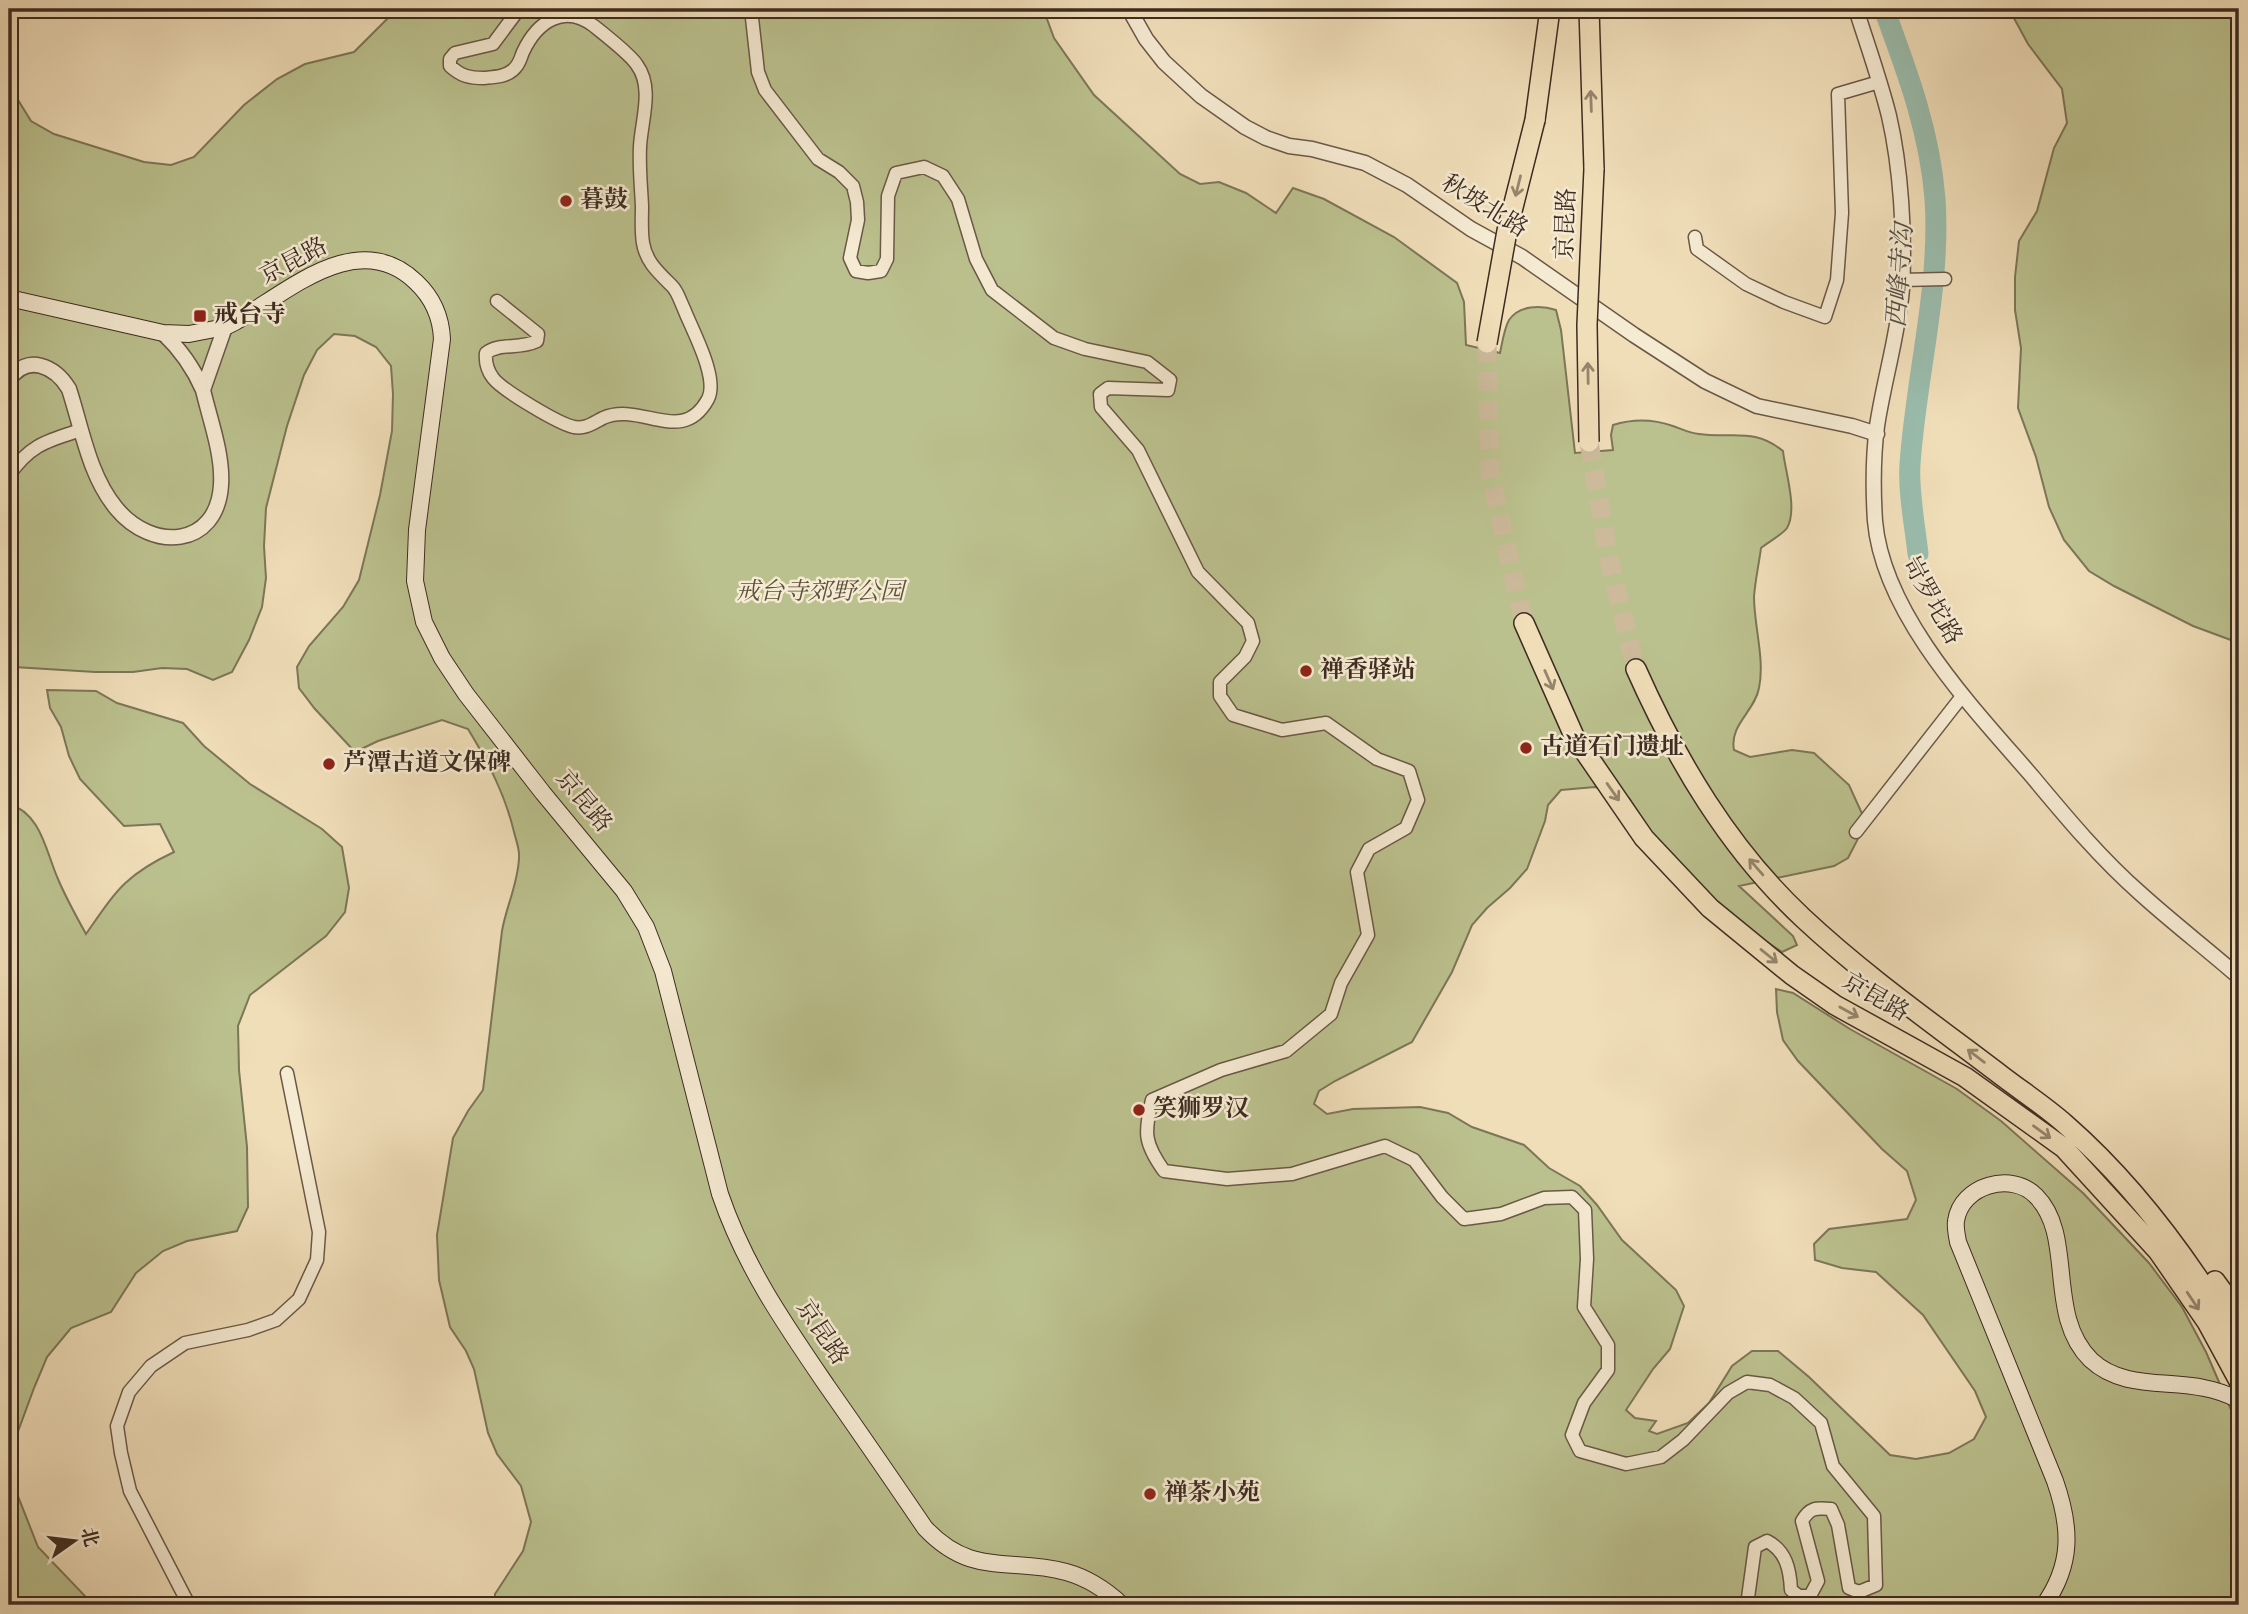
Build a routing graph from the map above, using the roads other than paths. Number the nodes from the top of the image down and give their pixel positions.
1 (519, 9) edge
2 (751, 9) edge
3 (1129, 9) edge
4 (1550, 9) edge
5 (1589, 9) edge
6 (1856, 9) edge
7 (1879, 82) junction
8 (1695, 237) dead end
9 (1943, 279) dead end
10 (1902, 280) junction
11 (9, 299) edge
12 (497, 301) dead end
13 (225, 327) junction
14 (163, 333) junction
15 (1487, 342) tunnel mouth
16 (9, 380) edge
17 (203, 390) junction
18 (81, 430) junction
19 (1877, 434) junction
20 (1590, 442) tunnel mouth
21 (9, 475) edge
22 (1524, 623) tunnel mouth
23 (1636, 669) tunnel mouth
24 (1963, 695) junction
25 (1856, 832) dead end
26 (2239, 977) edge
27 (287, 1073) dead end
28 (2121, 1180) junction
29 (2239, 1314) edge
30 (2239, 1343) edge
31 (2239, 1381) edge
32 (2239, 1400) edge
33 (189, 1605) edge
34 (1122, 1605) edge
35 (1747, 1605) edge
36 (2044, 1605) edge

1 - 12 street
2 - 35 street
3 - 19 street, 秋坡北路
4 -> 15 highway, 京昆路, bridge
20 -> 5 highway, 京昆路, bridge
6 - 7 street, 岢罗坨路
7 - 8 street
7 - 10 street, 岢罗坨路
9 - 10 street
10 - 19 street, 岢罗坨路
11 - 14 main road, 京昆路
13 - 14 main road, 京昆路
13 - 17 street
13 - 34 main road, 京昆路
14 - 17 street
16 - 18 street
17 - 18 street
18 - 21 street
19 - 24 street, 岢罗坨路
22 -> 31 highway, 京昆路
28 -> 23 highway, 京昆路
24 - 25 street
24 - 26 street, 岢罗坨路
27 - 33 street
28 - 29 highway
28 - 30 highway, 京昆路
32 - 36 main road

